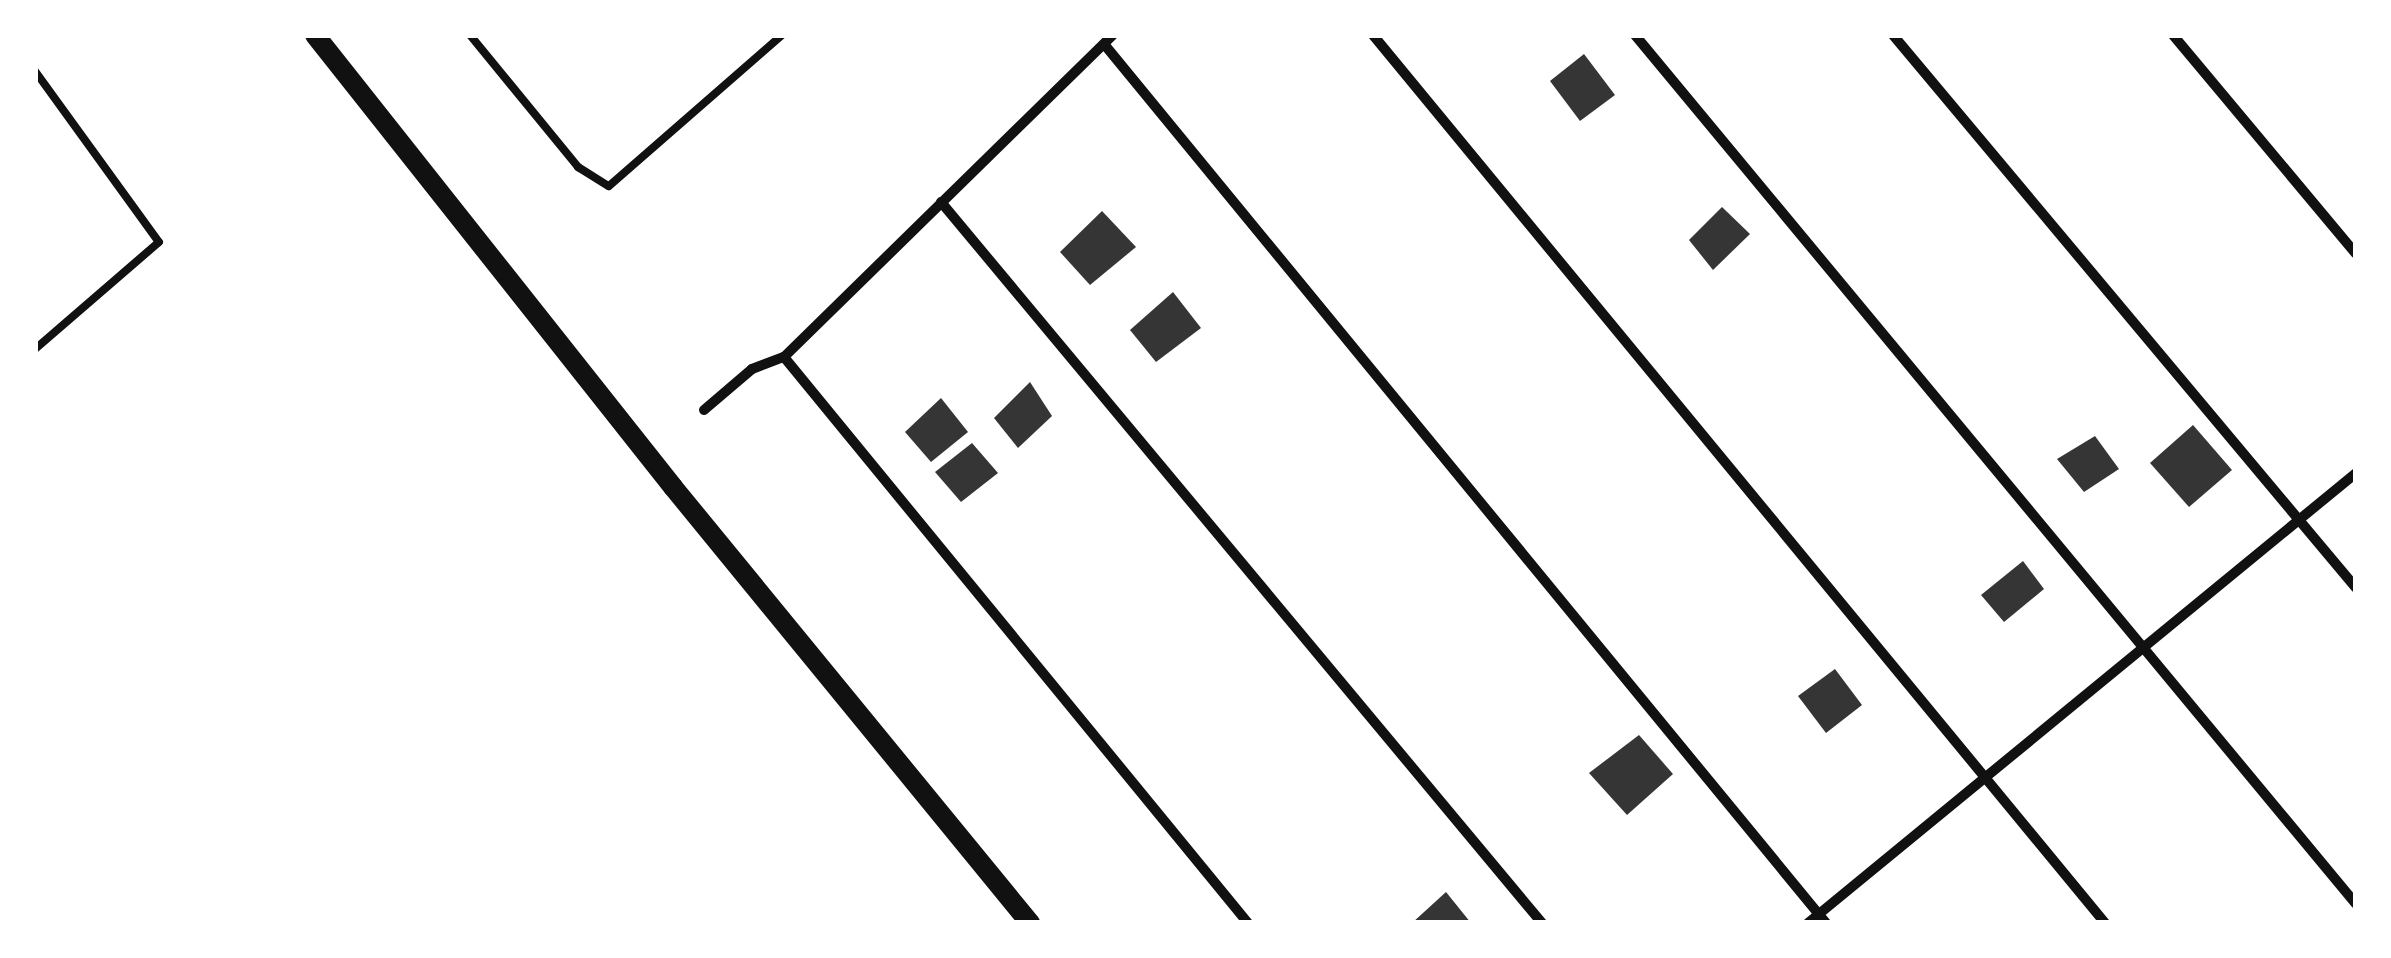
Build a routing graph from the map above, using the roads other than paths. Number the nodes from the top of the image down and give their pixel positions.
1 (315, 35) edge
2 (470, 35) edge
3 (782, 35) edge
4 (1373, 35) edge
5 (1635, 35) edge
6 (1893, 35) edge
7 (2174, 35) edge
8 (1108, 39) edge
9 (35, 71) edge
10 (940, 202) junction
11 (2356, 254) edge
12 (35, 350) edge
13 (784, 356) junction
14 (704, 410) dead end
15 (2356, 473) edge
16 (2299, 520) junction
17 (2356, 588) edge
18 (2144, 648) junction
19 (1985, 778) junction
20 (2356, 904) edge
21 (1822, 919) edge
22 (1030, 923) edge
23 (1248, 923) edge
24 (1542, 923) edge
25 (1808, 923) edge
26 (2105, 923) edge

1 - 22 main road
2 - 3 lane
4 - 19 street
5 - 18 street
6 - 16 street
7 - 11 street
8 - 10 street
8 - 21 street
9 - 12 lane
10 - 13 street
10 - 24 street
13 - 14 street
13 - 23 street
15 - 16 street
16 - 17 street
16 - 18 street
18 - 19 street
18 - 20 street
19 - 21 street
19 - 26 street
21 - 25 street

